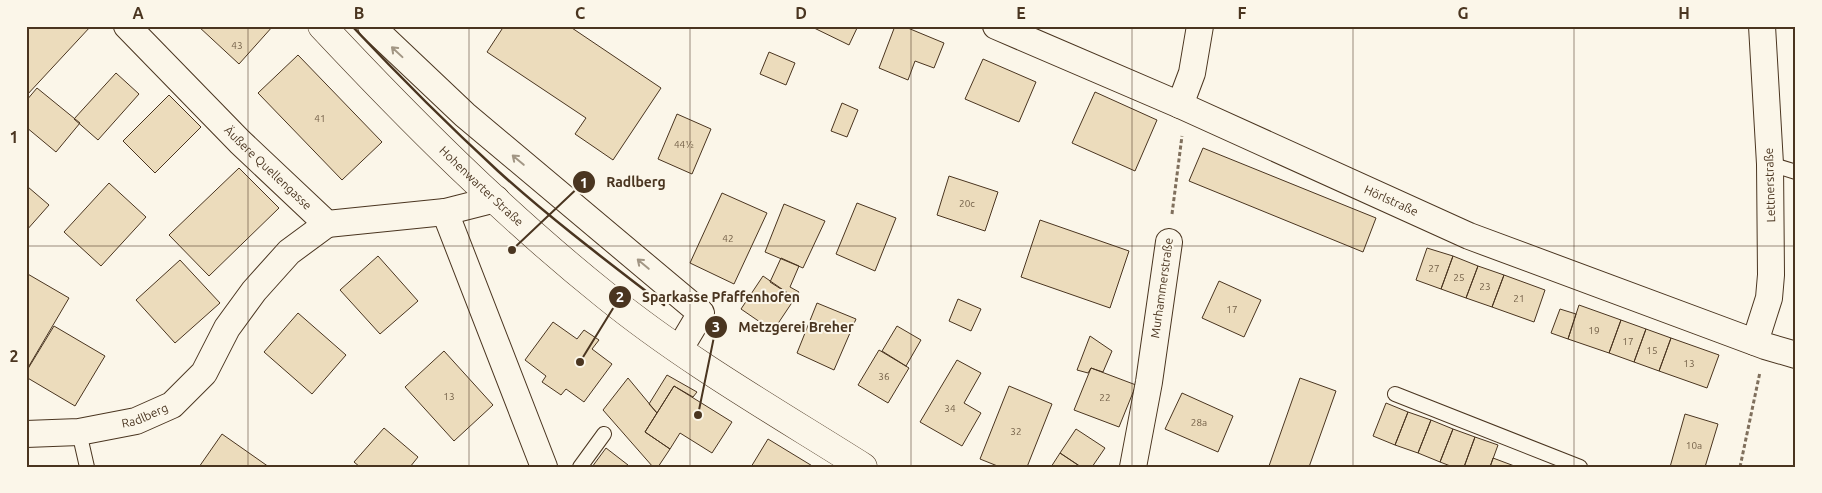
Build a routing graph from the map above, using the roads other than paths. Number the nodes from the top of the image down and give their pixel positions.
1 (127, 26) edge
2 (322, 26) edge
3 (371, 26) edge
4 (996, 26) edge
5 (1200, 26) edge
6 (1762, 26) edge
7 (1183, 107) junction
8 (1770, 164) junction
9 (1796, 172) edge
10 (496, 199) junction
11 (445, 212) junction
12 (327, 224) junction
13 (1169, 242) road end
14 (1760, 344) junction
15 (679, 350) junction
16 (1796, 355) edge
17 (1395, 394) dead end
18 (79, 432) junction
19 (26, 434) edge
20 (604, 434) dead end
21 (87, 467) edge
22 (544, 467) edge
23 (580, 467) edge
24 (863, 467) edge
25 (1133, 467) edge
26 (1580, 467) edge

1 - 12 street, Äußere Quellengasse
2 - 10 street, Hohenwarter Straße
15 -> 3 street
4 - 7 street, Hörlstraße
5 - 7 street
6 - 8 street, Lettnerstraße
7 - 14 street, Hörlstraße
8 - 9 lane
8 - 14 street, Lettnerstraße
10 - 11 street
10 - 15 street, Hohenwarter Straße
11 - 12 street
11 - 22 street
12 - 18 street, Radlberg
13 - 25 street, Murhammerstraße
14 - 16 street, Hörlstraße
15 - 24 street, Hohenwarter Straße
17 - 26 lane
18 - 19 street, Radlberg
18 - 21 lane
20 - 23 lane

